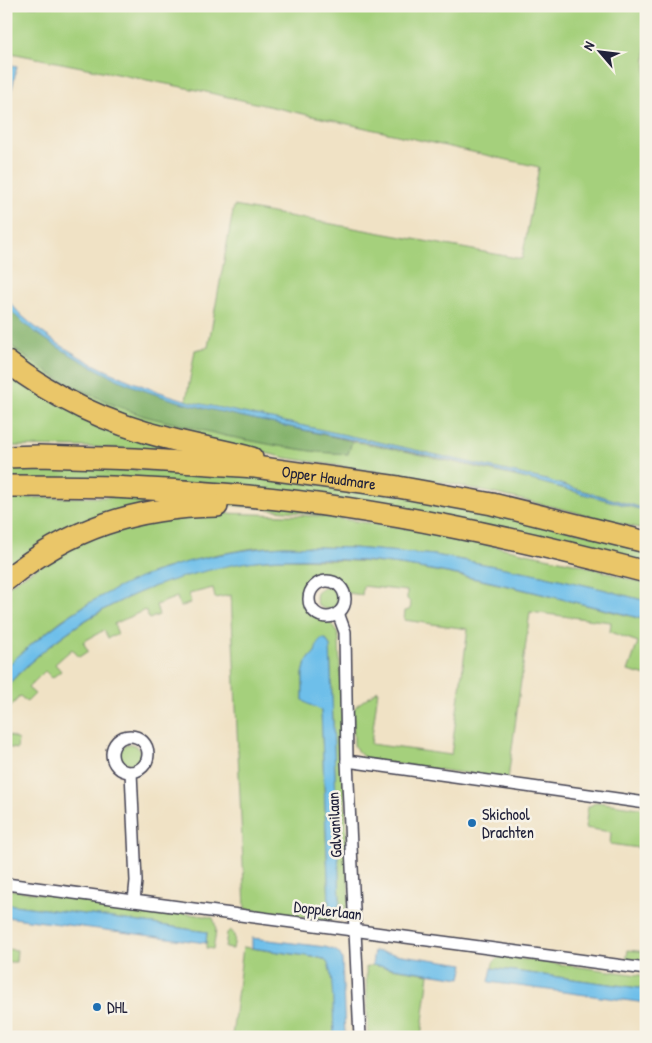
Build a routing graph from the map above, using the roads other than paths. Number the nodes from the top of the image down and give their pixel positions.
1 (6, 360) edge
2 (6, 456) edge
3 (305, 474) junction
4 (6, 486) edge
5 (315, 504) junction
6 (646, 542) edge
7 (646, 572) edge
8 (6, 580) edge
9 (338, 613) dead end
10 (347, 761) junction
11 (131, 772) dead end
12 (646, 803) edge
13 (6, 884) edge
14 (134, 901) junction
15 (356, 930) junction
16 (646, 969) edge
17 (360, 1037) edge

1 - 3 highway
2 - 3 highway, Opper Haudmare
3 - 6 highway, Opper Haudmare
4 - 5 highway, Opper Haudmare
5 - 7 highway, Opper Haudmare
5 - 8 highway
9 - 10 street, Galvanilaan
10 - 12 street
10 - 15 street, Galvanilaan
11 - 14 street
13 - 14 street, Dopplerlaan
14 - 15 street, Dopplerlaan
15 - 16 street, Dopplerlaan
15 - 17 street, Galvanilaan

